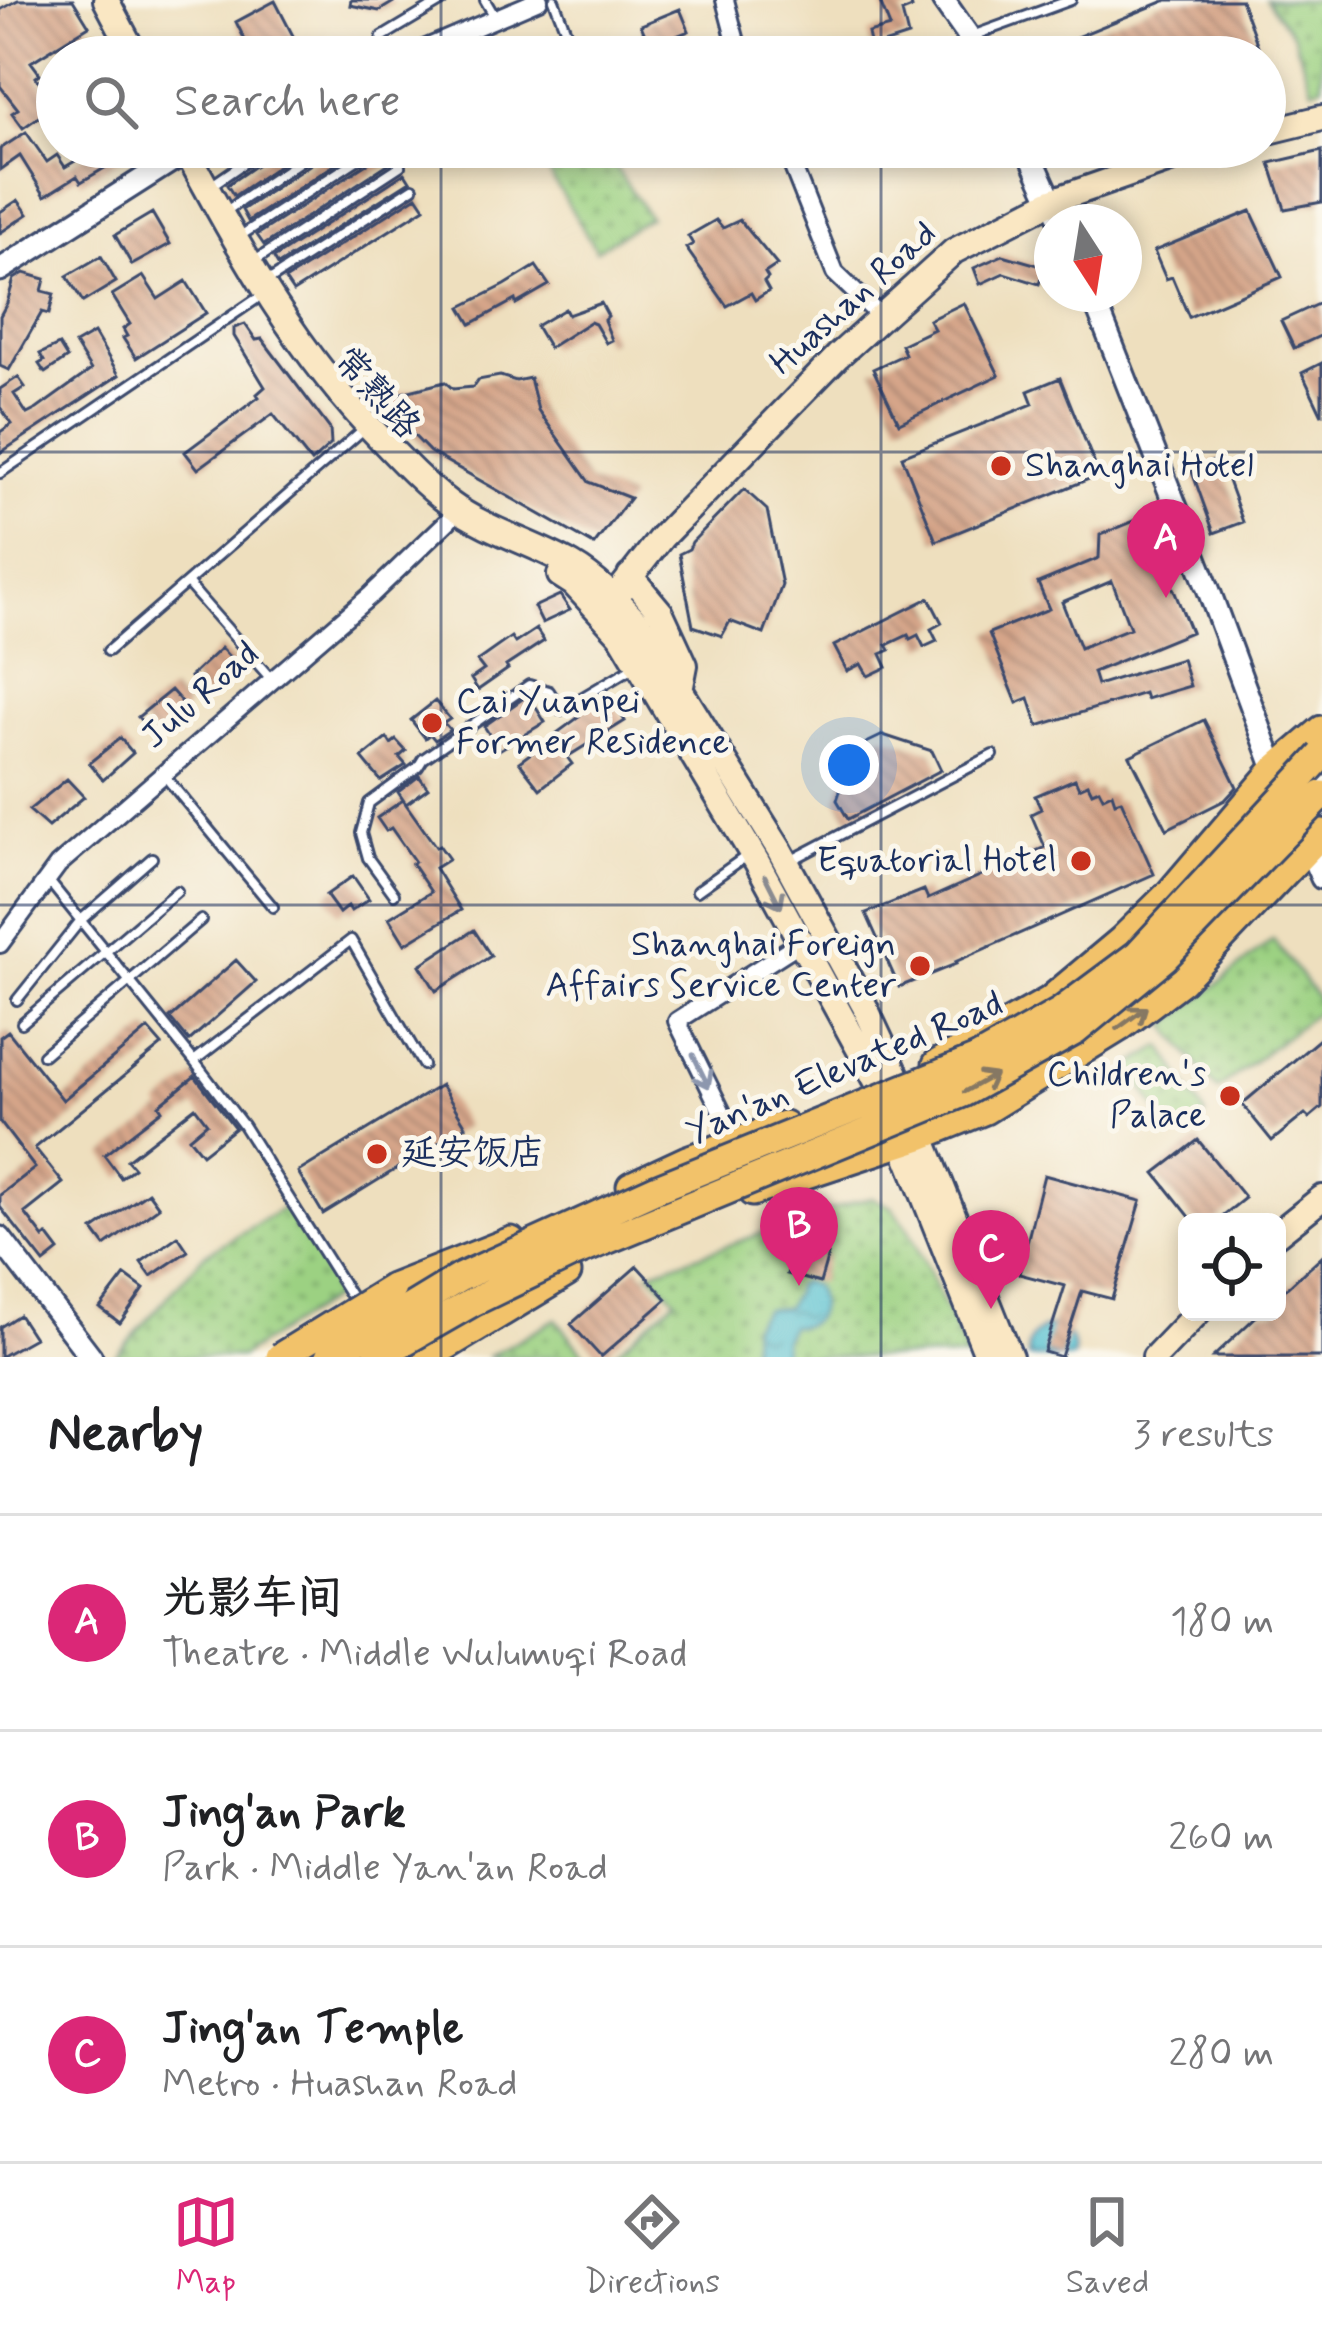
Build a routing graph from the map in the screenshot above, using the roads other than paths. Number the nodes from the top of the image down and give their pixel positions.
1 (444, 0) edge
2 (485, 0) edge
3 (539, 0) edge
4 (554, 0) edge
5 (725, 0) edge
6 (943, 0) edge
7 (1071, 0) edge
8 (104, 4) edge
9 (495, 19) junction
10 (115, 36) edge
11 (123, 36) edge
12 (384, 36) edge
13 (455, 36) edge
14 (568, 36) edge
15 (734, 36) edge
16 (969, 36) edge
17 (973, 36) edge
18 (1322, 118) edge
19 (1286, 127) edge
20 (157, 168) edge
21 (194, 168) edge
22 (196, 168) edge
23 (237, 168) edge
24 (290, 168) edge
25 (345, 168) edge
26 (398, 168) edge
27 (793, 168) edge
28 (1037, 168) edge
29 (1159, 168) edge
30 (208, 188) junction
31 (413, 188) dead end
32 (1053, 204) edge
33 (1075, 204) edge
34 (222, 214) junction
35 (1034, 221) edge
36 (236, 239) junction
37 (0, 270) edge
38 (255, 283) junction
39 (1099, 312) edge
40 (881, 317) junction
41 (364, 429) junction
42 (0, 473) edge
43 (415, 475) junction
44 (452, 514) junction
45 (630, 576) junction
46 (187, 583) junction
47 (607, 606) junction
48 (108, 651) dead end
49 (639, 665) junction
50 (272, 680) junction
51 (680, 691) junction
52 (1322, 730) edge
53 (993, 755) dead end
54 (1322, 755) edge
55 (1275, 770) junction
56 (163, 773) junction
57 (1322, 795) edge
58 (1315, 841) edge
59 (752, 852) junction
60 (152, 858) dead end
61 (787, 863) junction
62 (1322, 878) edge
63 (47, 879) junction
64 (177, 891) dead end
65 (697, 891) dead end
66 (394, 894) dead end
67 (273, 907) dead end
68 (80, 920) junction
69 (201, 920) dead end
70 (800, 943) junction
71 (0, 944) edge
72 (106, 951) junction
73 (130, 980) junction
74 (17, 1000) dead end
75 (22, 1023) dead end
76 (43, 1055) dead end
77 (194, 1060) junction
78 (423, 1065) dead end
79 (891, 1086) junction
80 (911, 1139) junction
81 (736, 1141) junction
82 (1322, 1198) edge
83 (1286, 1227) edge
84 (0, 1238) edge
85 (511, 1241) junction
86 (567, 1273) junction
87 (352, 1298) junction
88 (1191, 1321) edge
89 (369, 1324) junction
90 (1169, 1352) edge
91 (91, 1357) edge
92 (268, 1357) edge
93 (280, 1357) edge
94 (316, 1357) edge
95 (329, 1357) edge
96 (377, 1357) edge
97 (408, 1357) edge
98 (432, 1357) edge
99 (988, 1357) edge
100 (1010, 1357) edge

1 - 12 lane
2 - 9 lane
3 - 9 street
4 - 14 lane
5 - 15 street
6 - 16 street
7 - 17 lane
8 - 10 main road
8 - 11 main road
9 - 13 street
18 - 19 main road
20 - 37 street
21 - 38 main road
22 - 30 main road
23 - 30 lane
24 - 34 lane
25 - 36 lane
26 - 38 lane
27 - 40 street
28 - 32 street
29 - 33 main road, Huashan Road
30 - 34 main road
31 - 38 lane
34 - 36 main road
35 - 40 main road, Huashan Road
36 - 38 main road
38 - 41 main road
38 - 42 lane
39 - 55 street
40 - 45 main road, Huashan Road
41 - 43 main road
41 - 44 main road, 常熟路
41 - 46 lane
43 - 44 main road
43 - 47 main road, 常熟路
44 - 47 main road
44 - 50 street, Julu Road
45 - 47 main road, Huashan Road
45 - 51 main road
46 - 48 lane
46 - 50 lane
47 - 49 main road
47 - 51 main road
49 - 59 main road
49 - 66 lane
50 - 56 street, Julu Road
51 - 61 main road
52 - 55 main road
53 - 61 lane
54 - 95 main road, Yan'an Elevated Road, bridge
55 - 58 street
55 - 79 main road
56 - 63 street, Julu Road
56 - 67 lane
96 -> 57 main road, Yan'an Elevated Road, bridge
58 - 62 street
80 -> 58 main road
59 - 65 lane
59 -> 70 main road
60 - 68 lane
61 - 79 main road
63 - 68 lane
63 - 71 street, Julu Road
64 - 72 lane
68 - 72 lane
68 - 74 lane
69 - 73 lane
70 - 79 main road
70 -> 81 street
72 - 73 lane
72 - 75 lane
73 - 76 lane
73 - 77 lane
77 - 78 lane
77 - 87 lane
79 - 80 main road
79 - 81 main road
80 - 86 main road
80 - 99 main road
80 - 100 main road
81 - 85 main road
82 - 83 main road
84 - 91 street
85 - 87 main road
85 - 89 main road
85 - 93 main road, bridge
86 - 97 main road
86 - 98 main road
86 - 98 main road
87 - 89 lane
87 - 92 main road
88 - 90 main road
89 - 94 main road

